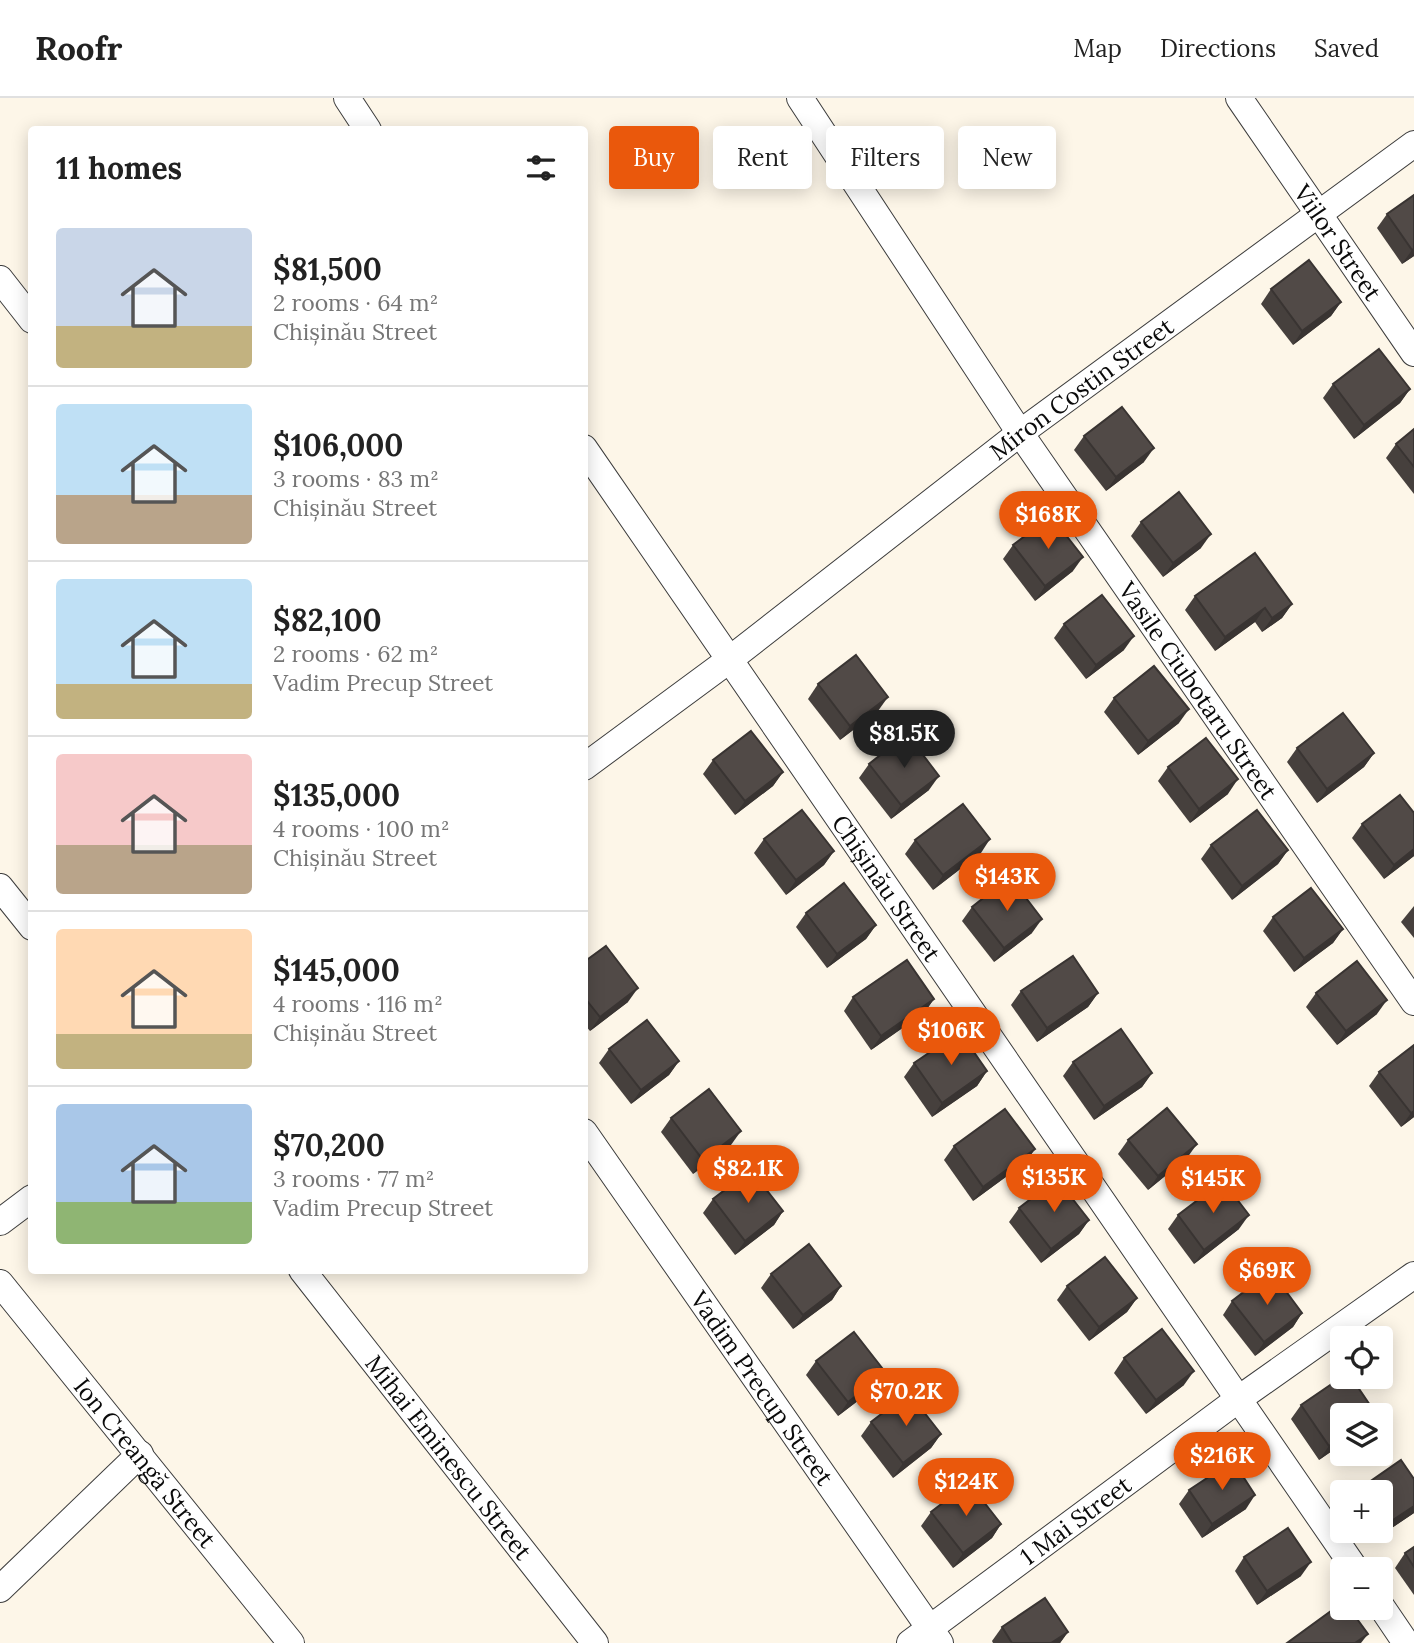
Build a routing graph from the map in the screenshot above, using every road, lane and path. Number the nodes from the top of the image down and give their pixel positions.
1 (347, 98) edge
2 (800, 98) edge
3 (1239, 98) edge
4 (365, 126) edge
5 (1414, 144) edge
6 (1318, 215) junction
7 (0, 279) edge
8 (28, 315) edge
9 (1414, 353) edge
10 (1020, 433) junction
11 (588, 453) edge
12 (729, 660) junction
13 (588, 764) edge
14 (0, 887) edge
15 (28, 922) edge
16 (1414, 1002) edge
17 (588, 1138) edge
18 (28, 1201) edge
19 (0, 1222) edge
20 (305, 1274) edge
21 (1414, 1275) edge
22 (0, 1283) edge
23 (1240, 1398) junction
24 (140, 1454) junction
25 (1347, 1557) edge
26 (0, 1589) edge
27 (1390, 1620) edge
28 (927, 1638) edge
29 (291, 1643) edge
30 (595, 1643) edge
31 (1406, 1643) edge

1 - 4 street
2 - 10 street, Vasile Ciubotaru Street
3 - 6 street, Viilor Street
5 - 6 street, Miron Costin Street
6 - 9 street, Viilor Street
6 - 10 street, Miron Costin Street
7 - 8 street
10 - 12 street, Miron Costin Street
10 - 16 street, Vasile Ciubotaru Street
11 - 12 street, Chișinău Street
12 - 13 street, Miron Costin Street
12 - 23 street, Chișinău Street
14 - 15 street
17 - 28 street, Vadim Precup Street
18 - 19 street
20 - 30 street, Mihai Eminescu Street
21 - 23 street, 1 Mai Street
22 - 24 street, Ion Creangă Street
23 - 25 street, Chișinău Street
23 - 28 street, 1 Mai Street
24 - 26 street
24 - 29 street, Ion Creangă Street
27 - 31 street

